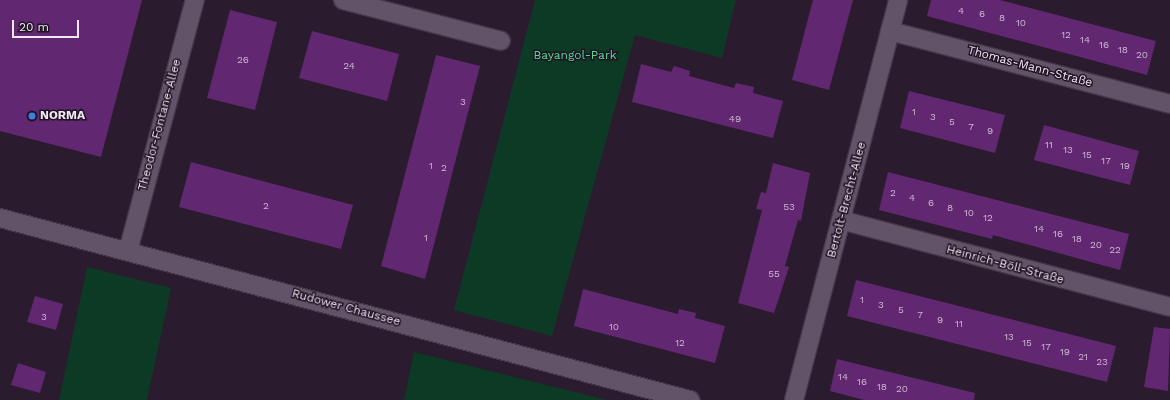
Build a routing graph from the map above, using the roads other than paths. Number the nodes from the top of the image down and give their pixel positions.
1 (195, 0) edge
2 (343, 0) edge
3 (898, 0) edge
4 (890, 31) junction
5 (501, 41) dead end
6 (1170, 104) edge
7 (0, 218) edge
8 (841, 220) junction
9 (128, 252) junction
10 (1170, 307) edge
11 (690, 400) edge
12 (794, 400) edge

1 - 9 street, Theodor-Fontane-Allee
2 - 5 street
3 - 4 street, Bertolt-Brecht-Allee
4 - 6 street, Thomas-Mann-Straße
4 - 8 street, Bertolt-Brecht-Allee
7 - 9 street, Rudower Chaussee
8 - 10 street, Heinrich-Böll-Straße
8 - 12 street, Bertolt-Brecht-Allee
9 - 11 street, Rudower Chaussee

